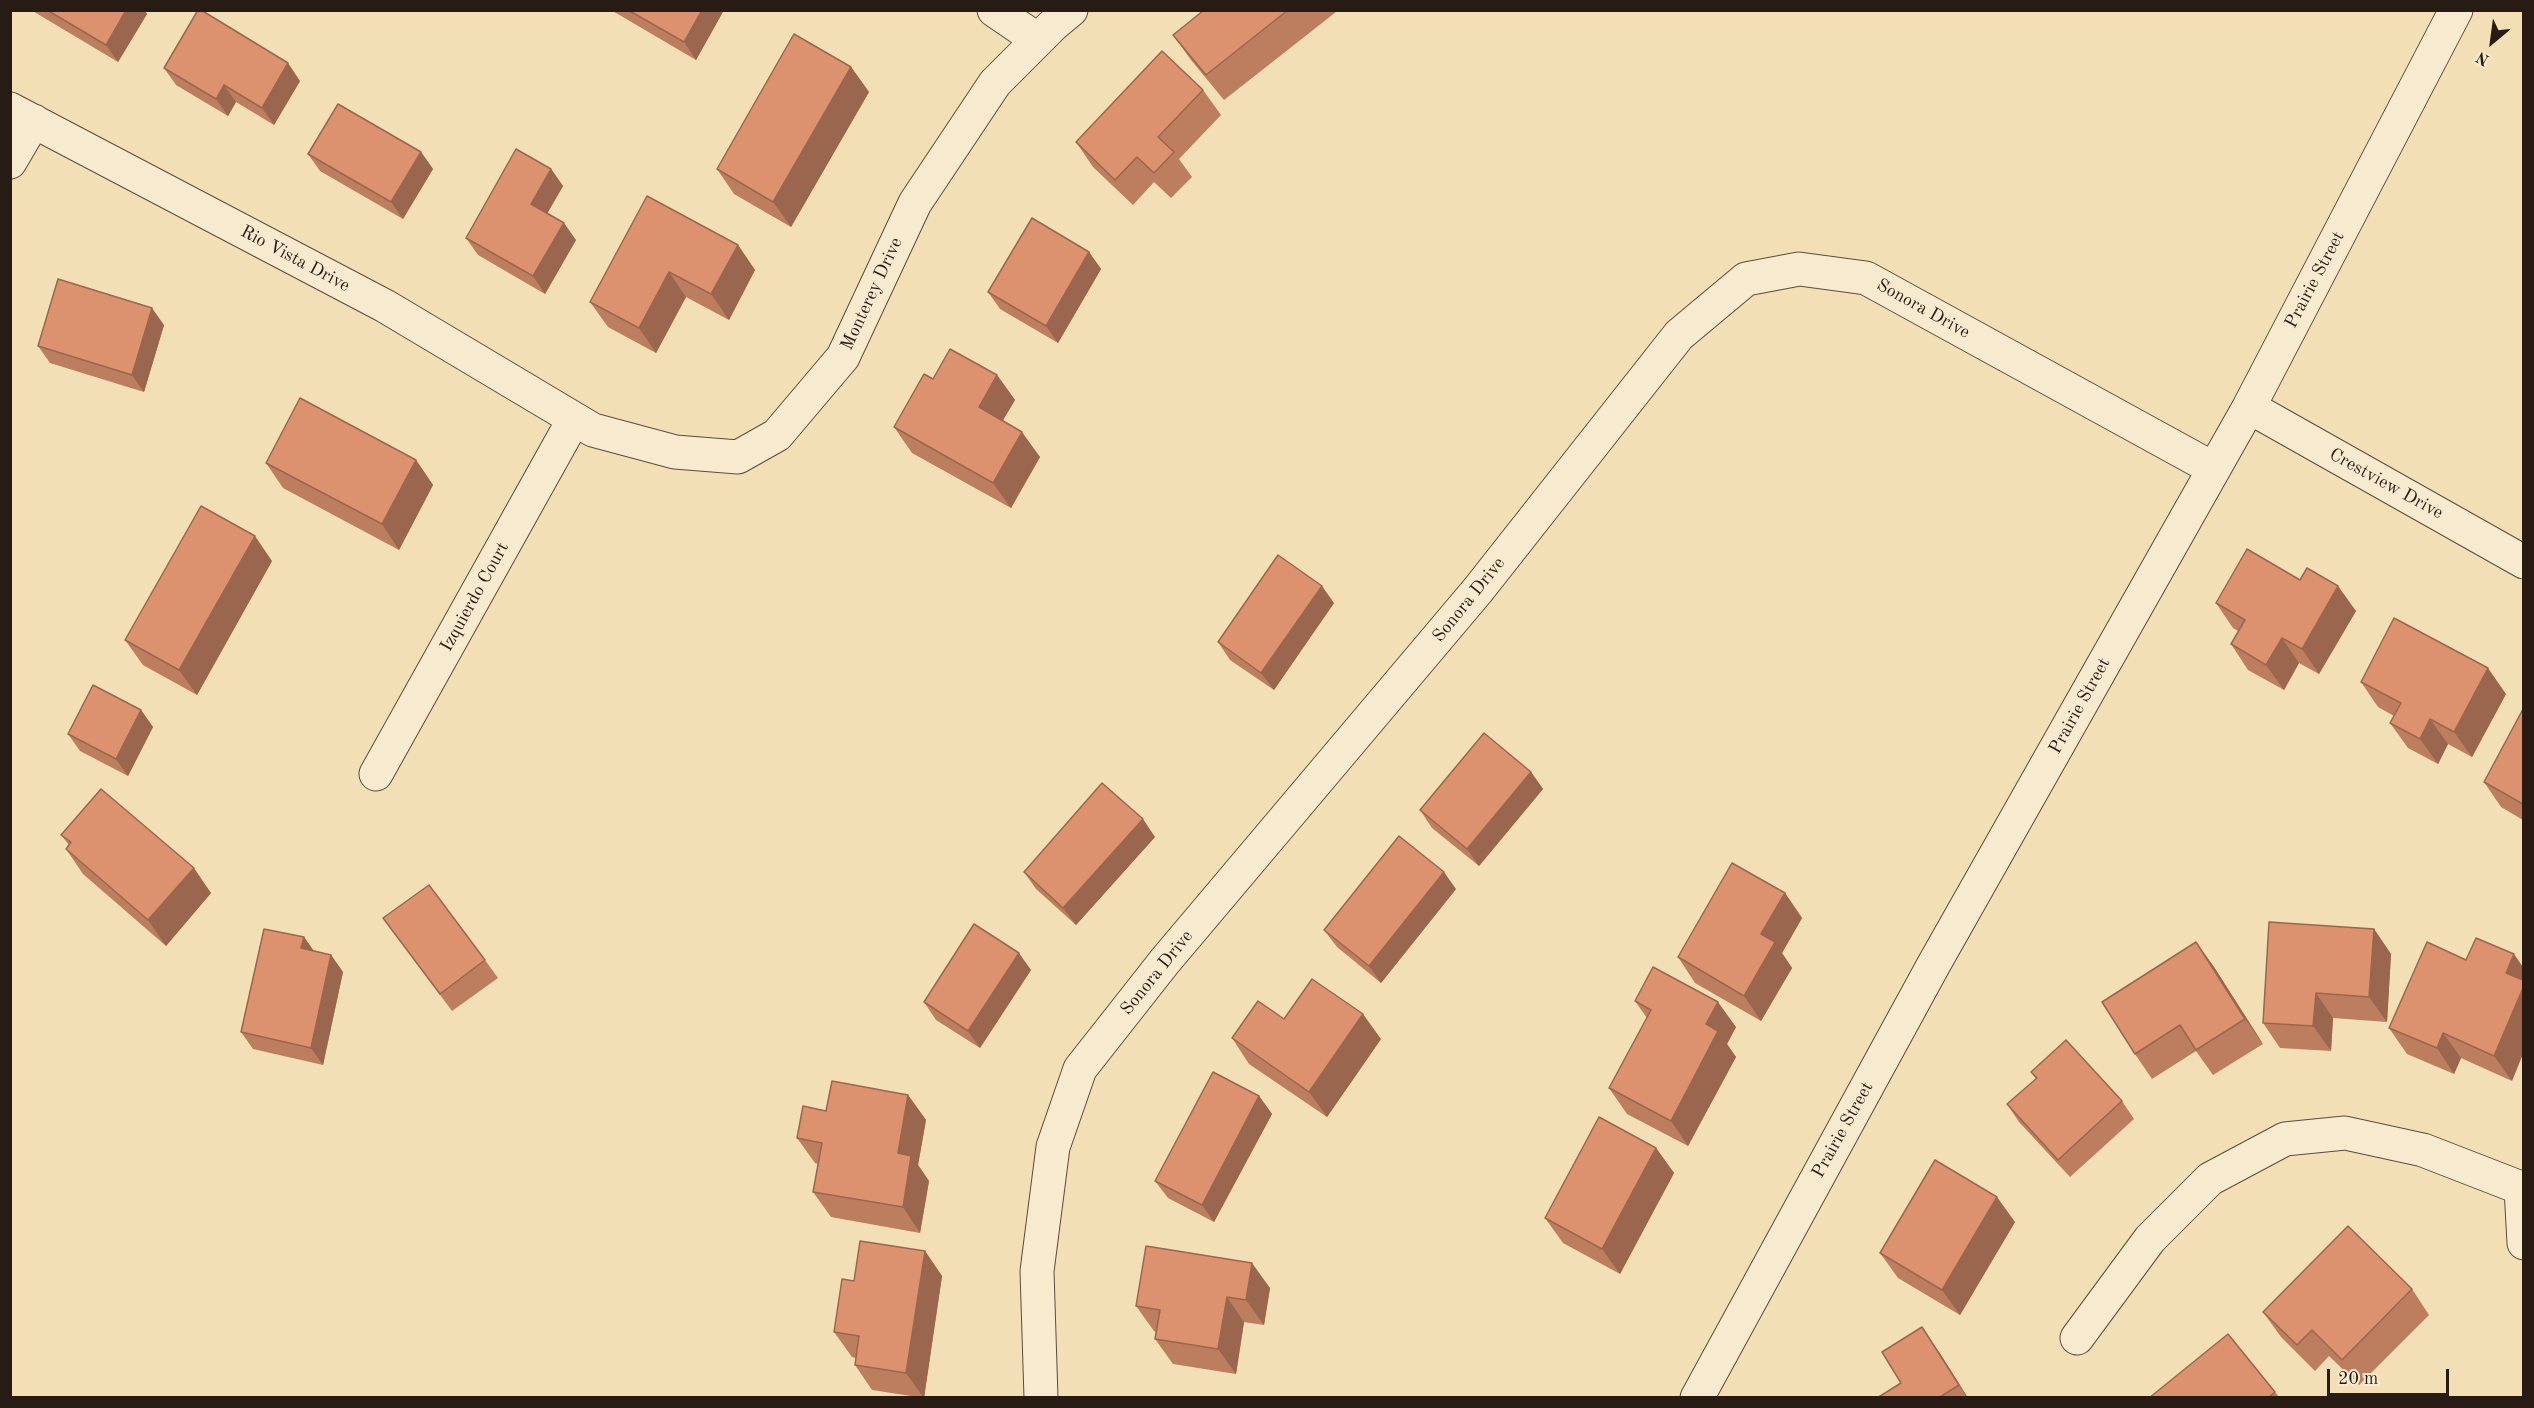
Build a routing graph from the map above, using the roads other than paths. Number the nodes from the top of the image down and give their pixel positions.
1 (994, 10) edge
2 (1071, 10) edge
3 (2456, 10) edge
4 (1038, 40) junction
5 (22, 115) edge
6 (10, 162) edge
7 (2248, 407) junction
8 (574, 419) junction
9 (2214, 469) junction
10 (2523, 562) edge
11 (376, 774) dead end
12 (2522, 1186) edge
13 (2523, 1243) edge
14 (2077, 1338) dead end
15 (1041, 1398) edge
16 (1697, 1398) edge

1 - 4 street
2 - 4 street, Monterey Drive
3 - 7 street, Prairie Street
4 - 8 street, Monterey Drive
5 - 6 street
5 - 8 street, Rio Vista Drive
7 - 9 street, Prairie Street
7 - 10 street, Crestview Drive
8 - 11 street, Izquierdo Court
9 - 15 street, Sonora Drive
9 - 16 street, Prairie Street
12 - 13 street
12 - 14 street

